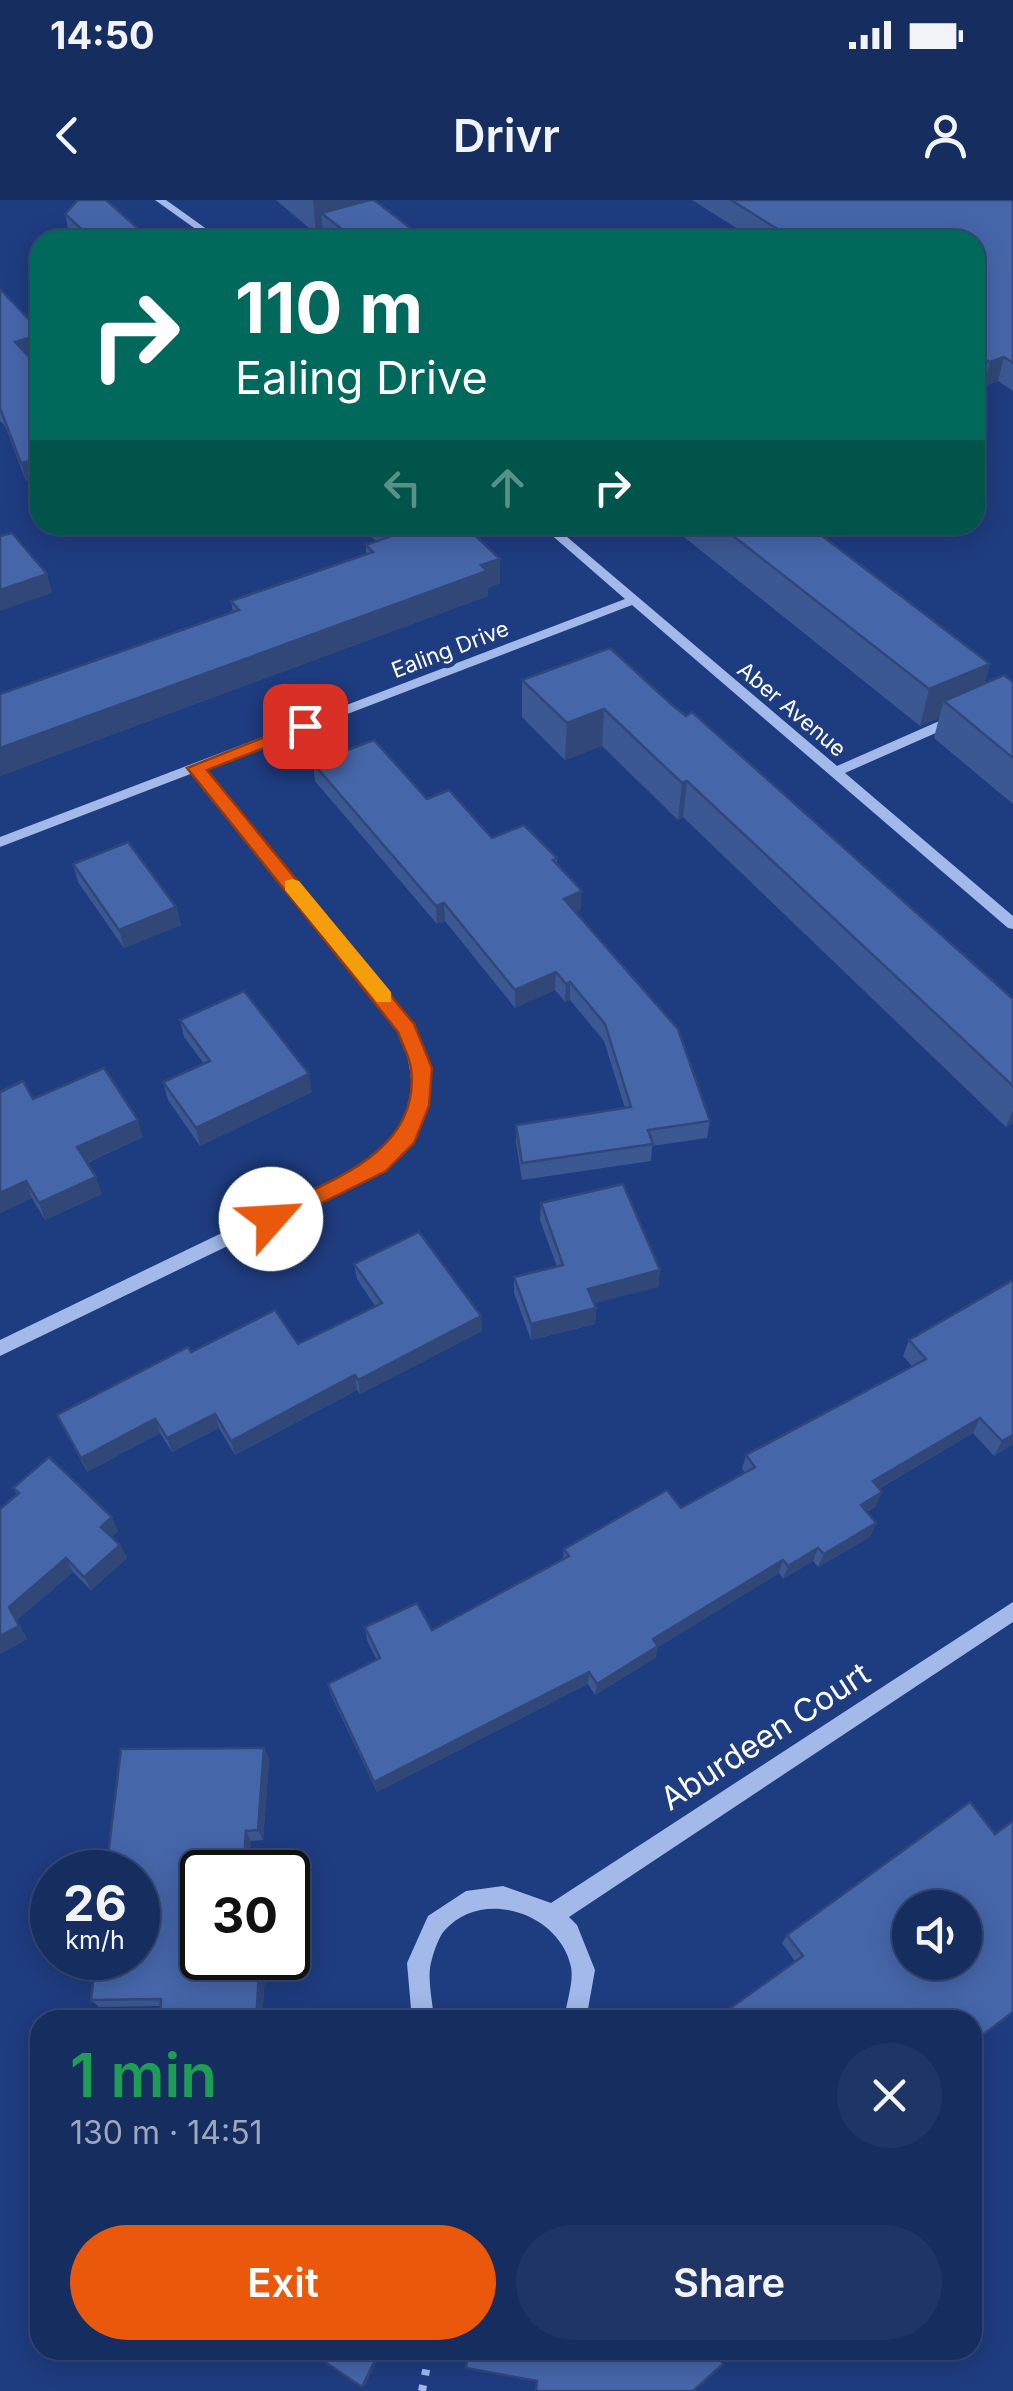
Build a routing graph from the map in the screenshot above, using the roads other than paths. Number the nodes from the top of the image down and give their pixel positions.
1 (160, 200) edge
2 (203, 230) edge
3 (558, 535) edge
4 (634, 600) junction
5 (980, 709) edge
6 (196, 768) junction
7 (835, 772) junction
8 (0, 842) edge
9 (1013, 924) edge
10 (0, 1348) edge
11 (1013, 1611) edge
12 (554, 1914) junction
13 (421, 2010) edge
14 (579, 2010) edge

1 - 2 street
3 - 4 street, Aber Avenue
4 - 6 street, Ealing Drive
4 - 7 street, Aber Avenue
5 - 7 street
6 - 8 street, Ealing Drive
6 - 10 street
7 - 9 street, Aber Avenue
11 - 12 street, Aburdeen Court
12 - 13 street
12 - 14 street

